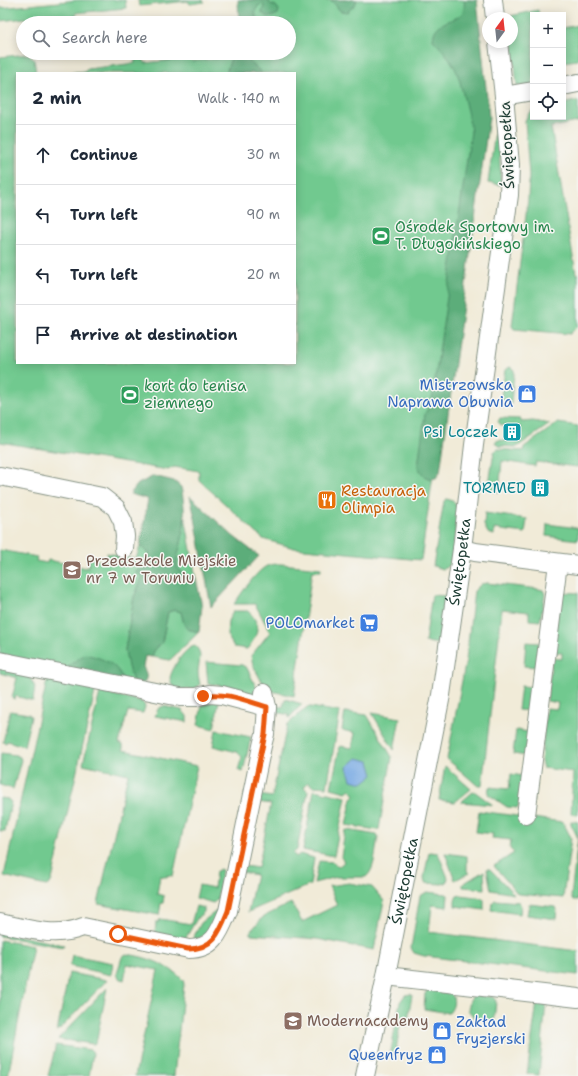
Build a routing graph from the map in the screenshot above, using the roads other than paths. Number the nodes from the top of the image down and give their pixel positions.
1 (493, 0) edge
2 (494, 12) edge
3 (499, 48) edge
4 (578, 83) edge
5 (566, 85) edge
6 (530, 92) edge
7 (504, 96) junction
8 (0, 476) edge
9 (124, 549) dead end
10 (462, 549) junction
11 (558, 563) junction
12 (578, 565) edge
13 (0, 661) edge
14 (526, 815) dead end
15 (0, 922) edge
16 (386, 976) junction
17 (578, 998) edge
18 (365, 1076) edge

1 - 2 street
3 - 7 street, Świętopełka
4 - 5 street
6 - 7 street
7 - 10 street, Świętopełka
8 - 9 street
10 - 11 street
10 - 16 street, Świętopełka
11 - 12 street
11 - 14 street
13 - 15 street
16 - 17 street
16 - 18 street, Świętopełka

